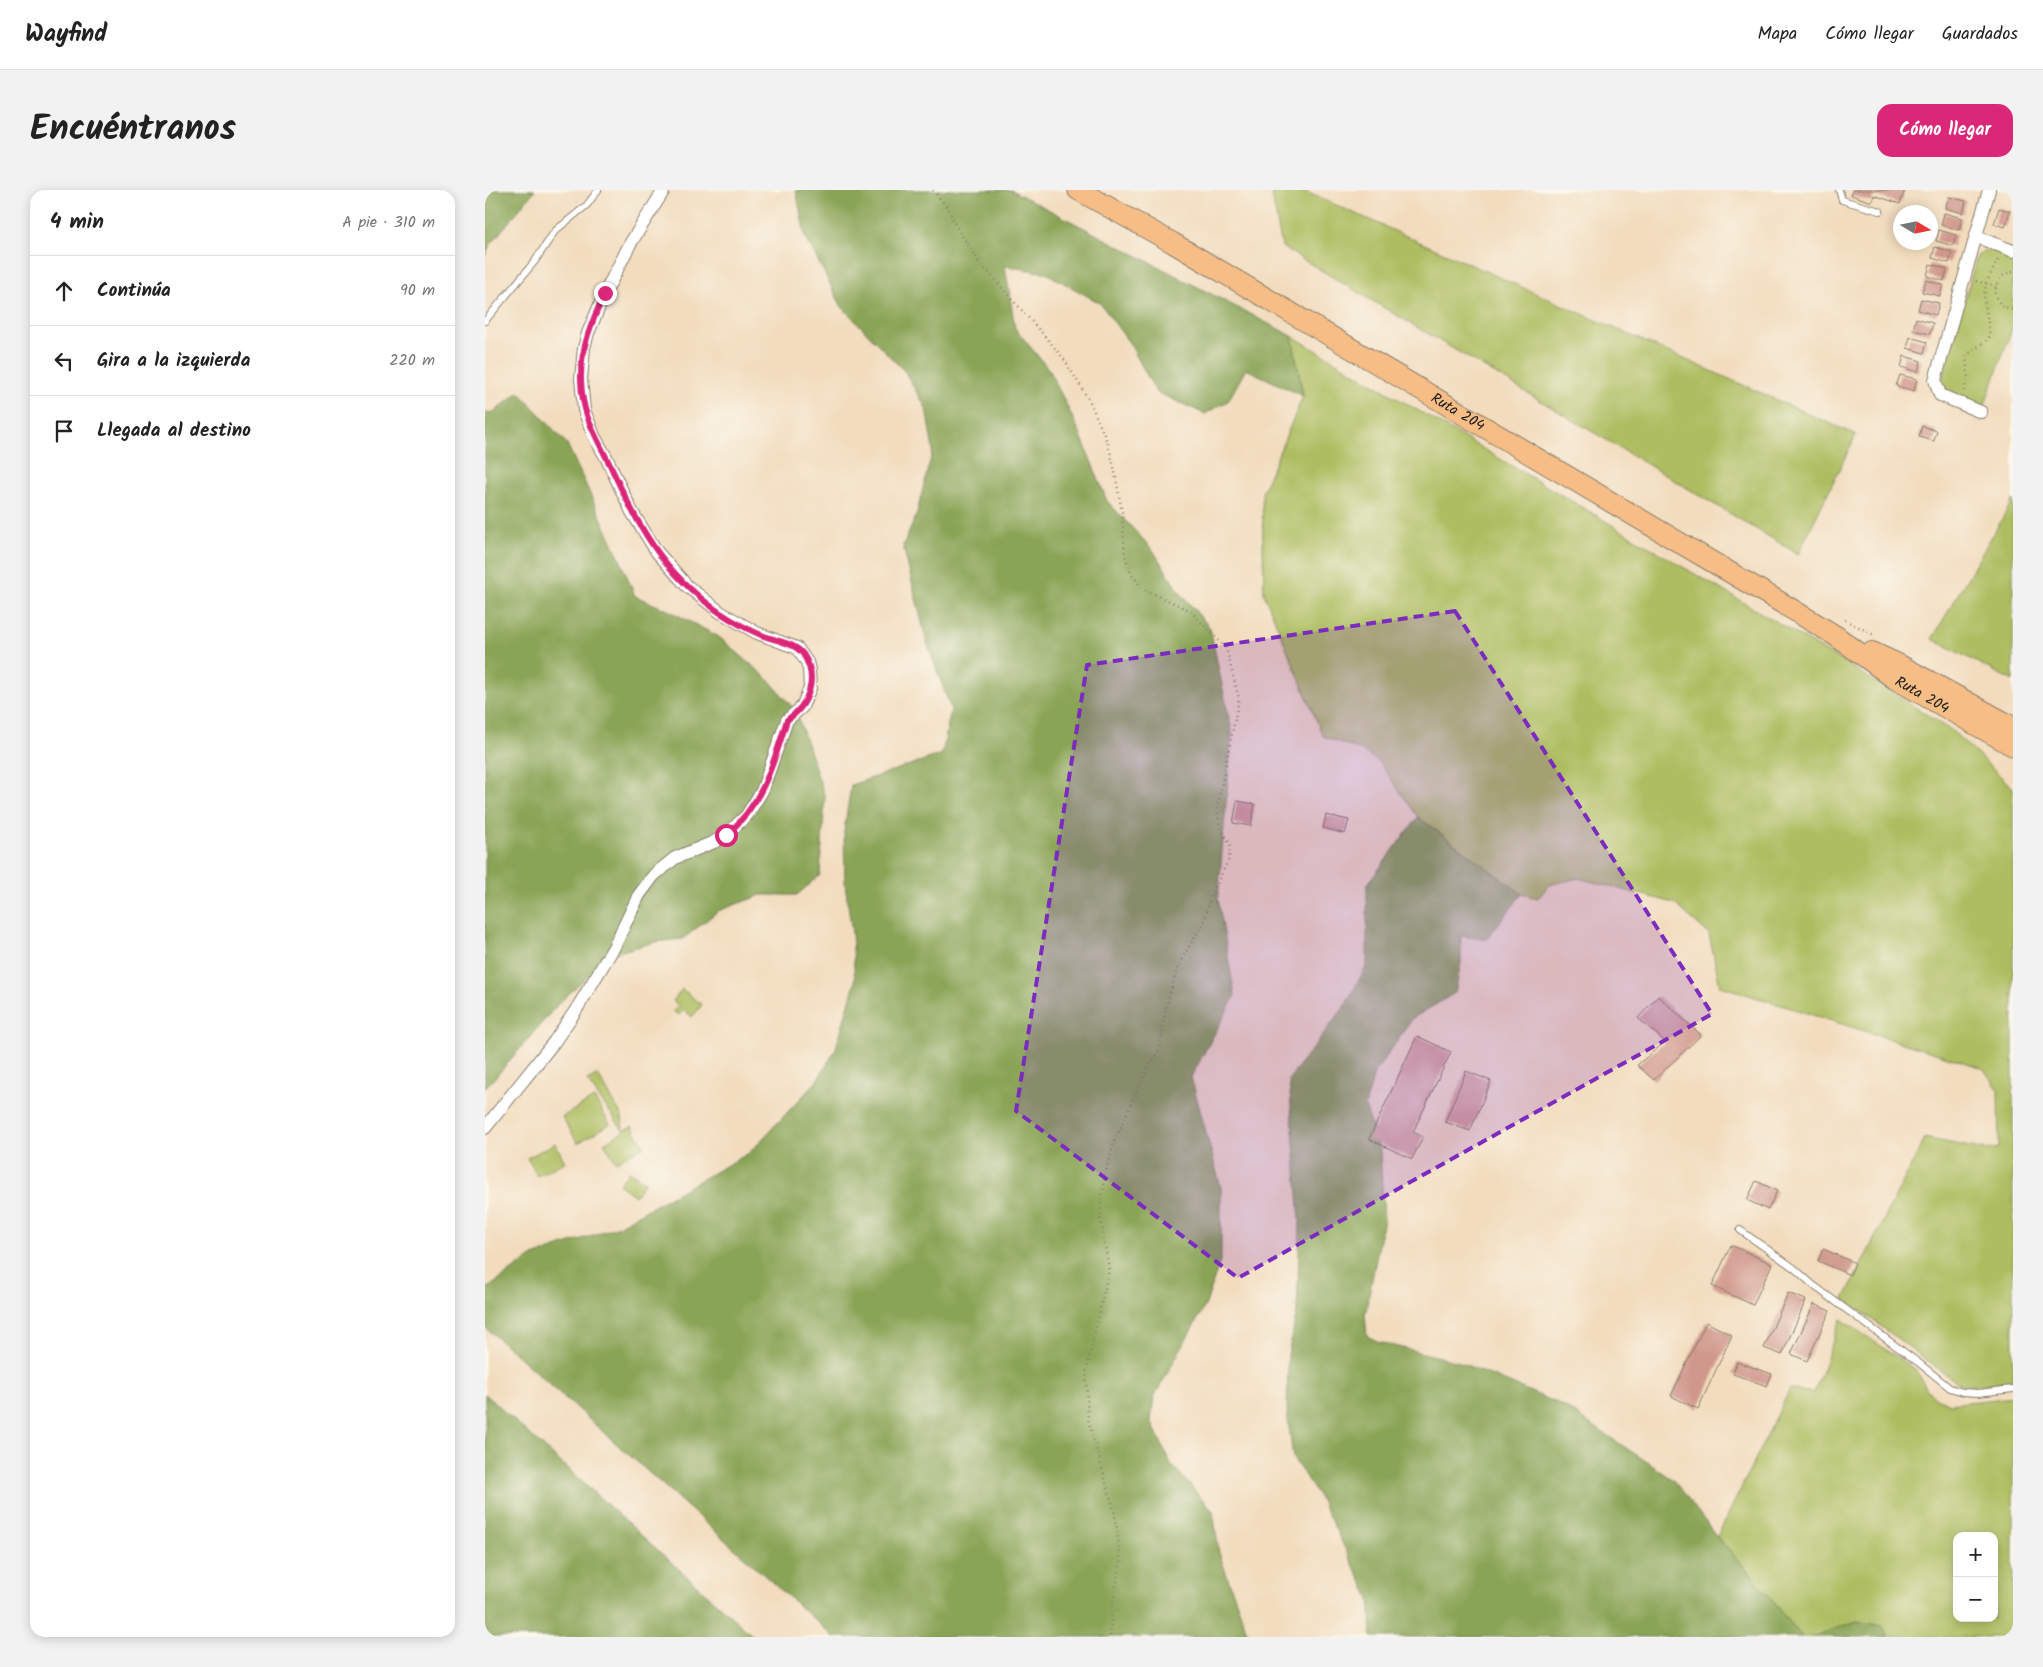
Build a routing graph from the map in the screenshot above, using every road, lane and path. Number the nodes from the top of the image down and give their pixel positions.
1 (598, 190) edge
2 (664, 190) edge
3 (933, 190) edge
4 (1078, 190) edge
5 (1839, 190) edge
6 (1989, 190) edge
7 (1880, 211) dead end
8 (1977, 237) junction
9 (2009, 249) edge
10 (2013, 272) edge
11 (1974, 280) dead end
12 (1986, 284) junction
13 (1996, 286) junction
14 (2013, 310) edge
15 (485, 321) edge
16 (1958, 403) junction
17 (1981, 412) dead end
18 (1836, 636) junction
19 (2013, 727) edge
20 (2013, 746) edge
21 (485, 1128) edge
22 (1741, 1230) dead end
23 (2013, 1389) edge
24 (1110, 1637) edge

1 - 15 lane
2 - 21 street
3 - 24 path
4 - 18 main road, Ruta 204
5 - 7 lane
6 - 8 street
8 - 9 street
8 - 16 street
9 - 12 path
10 - 13 path
11 - 12 path
12 - 13 path
12 - 16 path
13 - 14 path
16 - 17 street
18 - 19 main road, Ruta 204
18 - 20 main road, Ruta 204
22 - 23 lane

